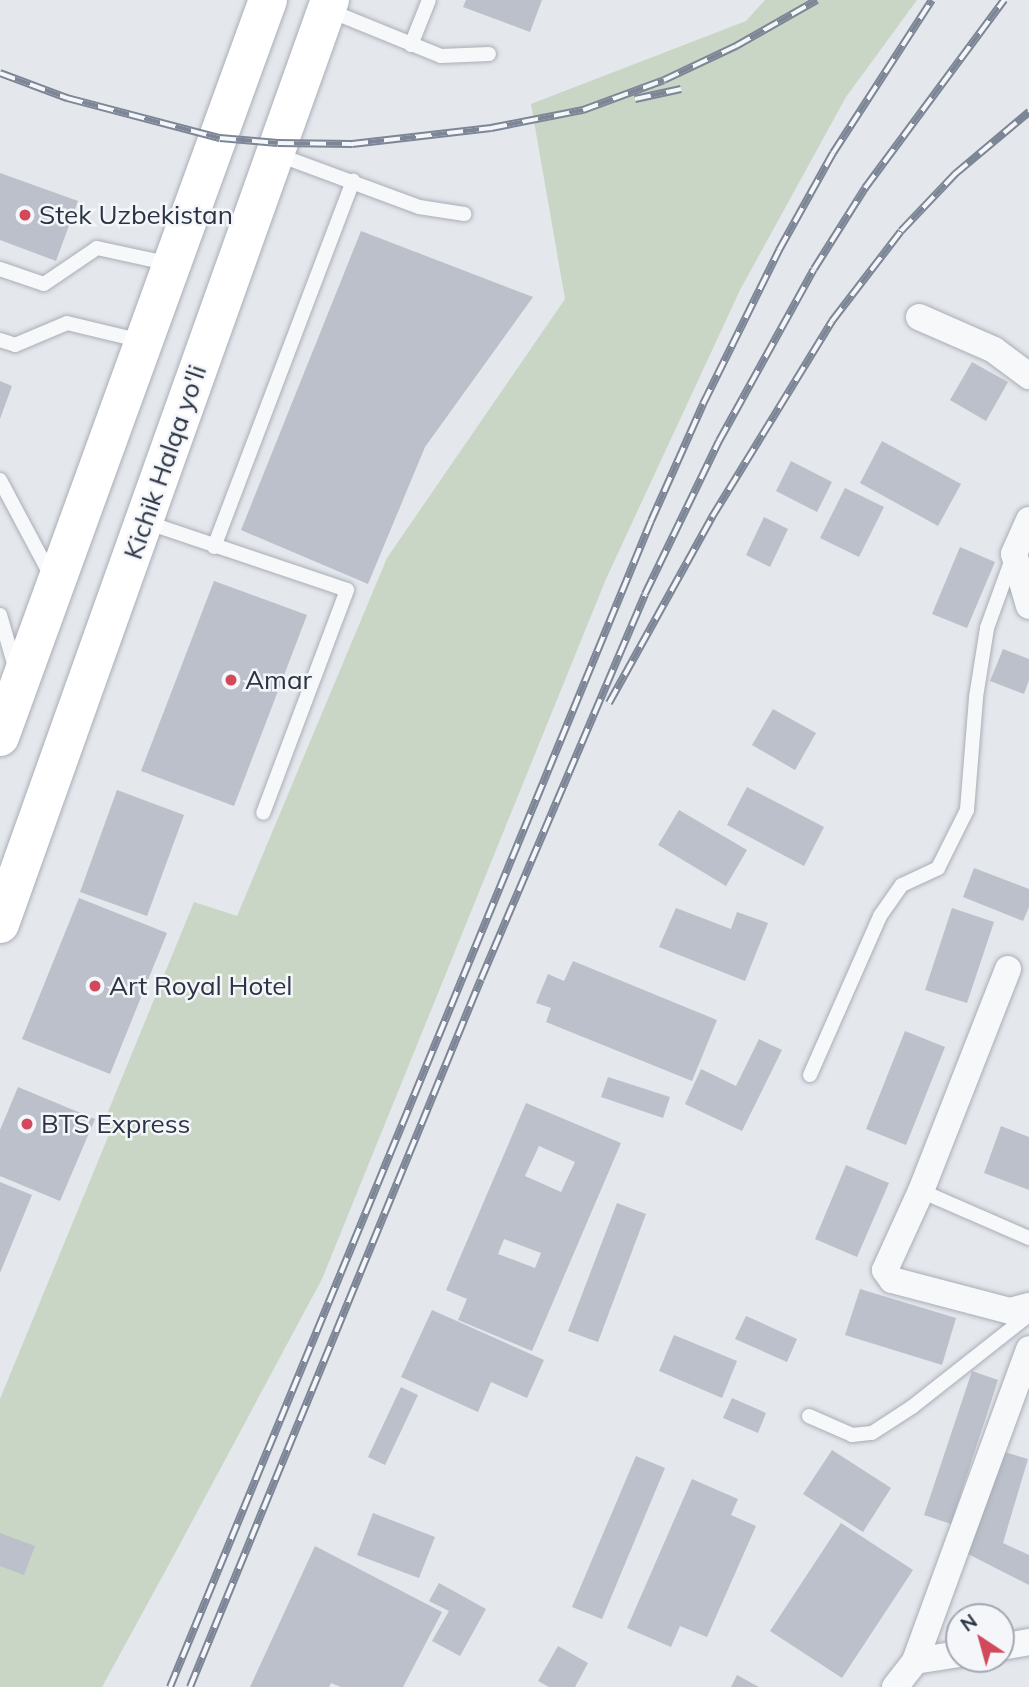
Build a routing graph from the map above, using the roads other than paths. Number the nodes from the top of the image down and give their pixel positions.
1 (268, 0) edge
2 (429, 0) edge
3 (328, 5) edge
4 (411, 45) junction
5 (489, 54) dead end
6 (274, 154) junction
7 (353, 181) junction
8 (464, 215) dead end
9 (172, 264) junction
10 (0, 269) edge
11 (919, 317) dead end
12 (0, 340) edge
13 (144, 341) junction
14 (1029, 376) edge
15 (0, 480) edge
16 (1029, 520) edge
17 (145, 521) junction
18 (214, 547) junction
19 (1014, 554) junction
20 (56, 586) junction
21 (1029, 606) edge
22 (0, 615) edge
23 (20, 685) junction
24 (0, 737) edge
25 (263, 813) dead end
26 (0, 924) edge
27 (1008, 969) dead end
28 (810, 1074) dead end
29 (921, 1191) junction
30 (1029, 1238) edge
31 (1029, 1306) edge
32 (1029, 1315) edge
33 (1029, 1349) edge
34 (809, 1416) dead end
35 (945, 1656) edge
36 (915, 1661) junction
37 (895, 1687) edge

1 - 9 highway
2 - 4 lane
3 - 4 lane
3 - 6 highway, Kichik Halqa yo'li
4 - 5 lane
6 - 7 lane
6 - 17 highway, Kichik Halqa yo'li
7 - 8 lane
7 - 18 lane
9 - 10 lane
9 - 13 highway
11 - 14 street
12 - 13 lane
13 - 20 highway
15 - 20 lane
16 - 19 street
17 - 18 lane
17 - 26 highway, Kichik Halqa yo'li
18 - 25 lane
19 - 21 street
19 - 28 lane
20 - 23 highway
22 - 23 lane
23 - 24 highway
27 - 29 street
29 - 30 lane
29 - 31 street
32 - 34 lane
33 - 36 street
35 - 36 street
36 - 37 street

